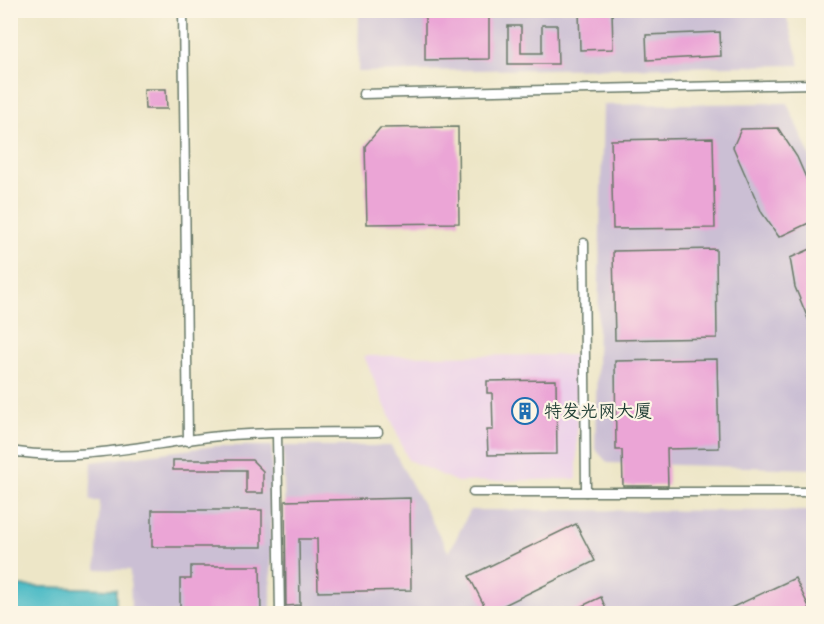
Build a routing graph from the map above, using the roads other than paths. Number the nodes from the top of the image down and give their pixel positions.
1 (183, 10) edge
2 (813, 84) edge
3 (363, 94) dead end
4 (584, 243) dead end
5 (378, 432) dead end
6 (277, 434) junction
7 (188, 441) junction
8 (10, 451) edge
9 (473, 492) dead end
10 (586, 492) junction
11 (813, 492) edge
12 (280, 614) edge

1 - 7 street
2 - 3 street
4 - 10 street
5 - 6 street
6 - 7 street
6 - 12 street
7 - 8 street
9 - 10 street
10 - 11 street

